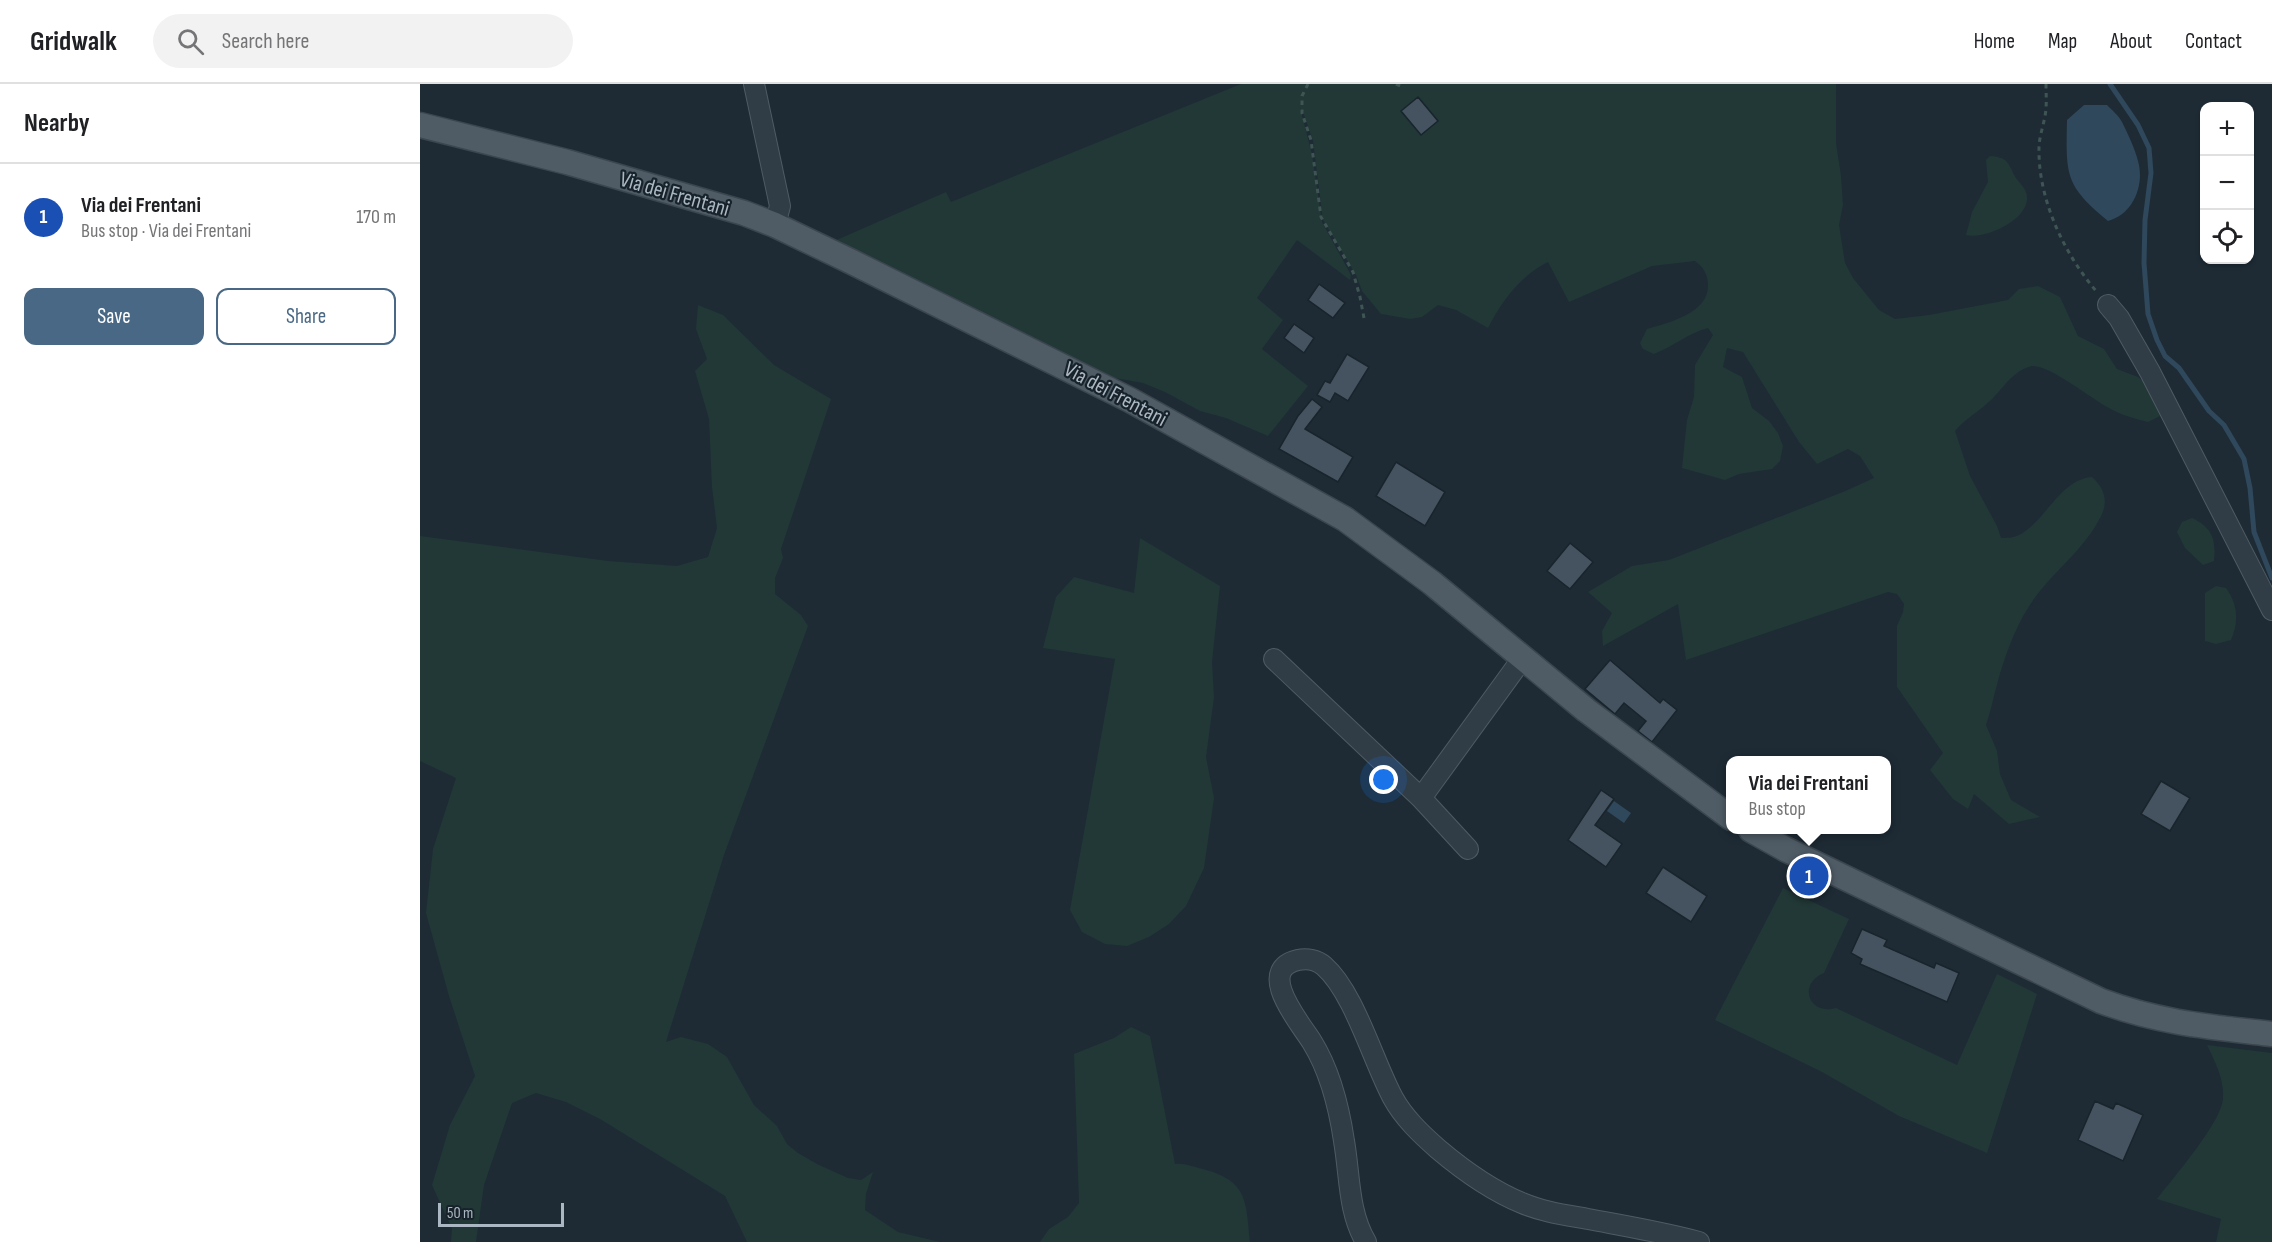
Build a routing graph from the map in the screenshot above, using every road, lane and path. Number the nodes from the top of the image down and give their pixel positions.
1 (754, 84) edge
2 (1308, 84) edge
3 (1396, 84) edge
4 (2046, 84) edge
5 (1403, 87) dead end
6 (420, 125) edge
7 (775, 225) junction
8 (2108, 304) joint
9 (1364, 318) dead end
10 (2272, 610) edge
11 (1274, 659) dead end
12 (1522, 659) junction
13 (1421, 798) junction
14 (1726, 814) edge
15 (1758, 834) edge
16 (1468, 849) dead end
17 (2272, 1034) edge
18 (1366, 1242) edge
19 (1699, 1242) edge

1 - 7 street
2 - 9 path
3 - 5 path
4 - 8 path
6 - 7 main road, Via dei Frentani
7 - 12 main road, Via dei Frentani
8 - 10 street
11 - 13 street
12 - 13 street
12 - 14 main road, Via dei Frentani
13 - 16 street
15 - 17 main road
18 - 19 street

